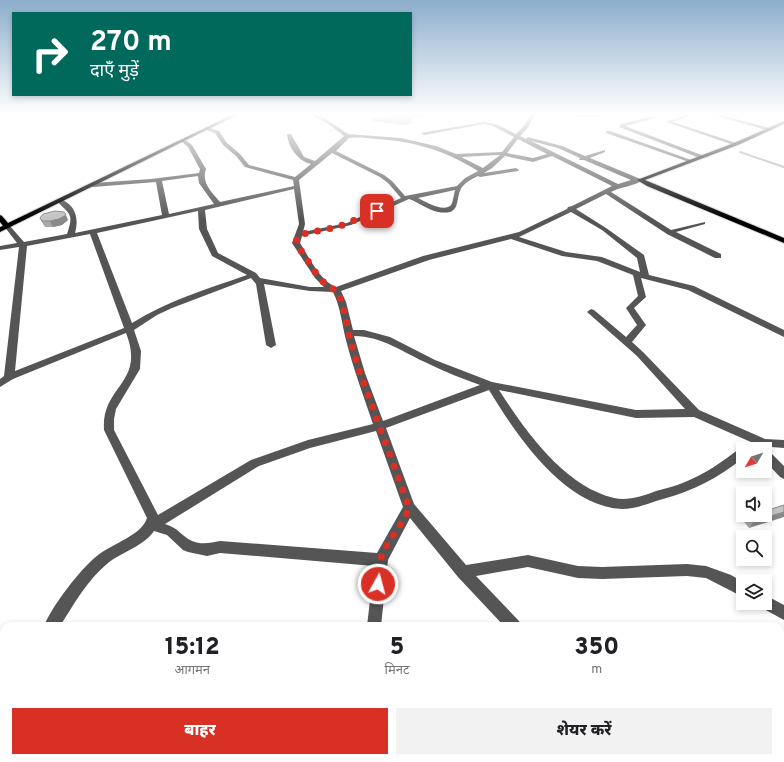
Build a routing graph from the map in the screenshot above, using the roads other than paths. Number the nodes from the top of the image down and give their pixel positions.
1 (168, 149) edge
2 (191, 149) edge
3 (231, 149) edge
4 (296, 149) edge
5 (335, 149) edge
6 (442, 149) edge
7 (510, 149) edge
8 (542, 149) edge
9 (562, 149) edge
10 (655, 149) edge
11 (679, 149) edge
12 (724, 149) edge
13 (603, 151) dead end
14 (332, 152) junction
15 (505, 154) junction
16 (552, 154) junction
17 (456, 155) junction
18 (702, 157) junction
19 (584, 158) junction
20 (691, 161) junction
21 (317, 163) junction
22 (570, 163) junction
23 (516, 170) dead end
24 (483, 171) junction
25 (202, 174) junction
26 (474, 175) junction
27 (159, 180) junction
28 (639, 181) junction
29 (296, 183) junction
30 (93, 185) junction
31 (617, 186) junction
32 (459, 187) junction
33 (605, 191) junction
34 (412, 197) junction
35 (404, 198) junction
36 (60, 201) junction
37 (218, 204) junction
38 (201, 208) junction
39 (570, 208) junction
40 (166, 216) junction
41 (0, 217) edge
42 (703, 223) dead end
43 (4, 228) edge
44 (93, 232) junction
45 (670, 232) junction
46 (298, 235) junction
47 (70, 236) junction
48 (512, 237) junction
49 (784, 241) edge
50 (24, 245) junction
51 (0, 248) edge
52 (718, 256) dead end
53 (636, 273) junction
54 (646, 277) junction
55 (255, 278) junction
56 (336, 290) junction
57 (591, 312) dead end
58 (129, 329) junction
59 (349, 333) junction
60 (784, 334) edge
61 (627, 342) junction
62 (271, 345) dead end
63 (9, 376) junction
64 (0, 384) edge
65 (491, 385) junction
66 (695, 413) junction
67 (380, 426) junction
68 (748, 442) edge
69 (772, 443) edge
70 (784, 444) edge
71 (736, 458) edge
72 (772, 461) edge
73 (784, 474) edge
74 (409, 507) junction
75 (152, 525) junction
76 (381, 560) junction
77 (463, 572) junction
78 (736, 587) edge
79 (772, 606) edge
80 (784, 613) edge
81 (54, 622) edge
82 (374, 622) edge
83 (510, 622) edge

1 - 30 main road
2 - 25 street
3 - 29 street
4 - 21 street
5 - 14 street
6 - 17 street
7 - 15 street
8 - 16 street
9 - 19 street
10 - 20 street
11 - 18 street
12 - 18 main road
13 - 19 street
14 - 21 street
14 - 35 street
15 - 16 street
15 - 17 street
15 - 24 street
16 - 22 street
17 - 24 street
18 - 20 main road
19 - 22 street
19 - 28 street
20 - 28 main road
21 - 29 street
22 - 31 street
23 - 26 street
24 - 26 street
25 - 27 street
25 - 37 street
26 - 32 street
27 - 30 street
27 - 40 street
28 - 31 street
28 - 49 main road
29 - 37 street
29 - 46 street
30 - 36 main road
31 - 33 street
32 - 34 street
32 - 34 street
33 - 39 street
33 - 45 street
34 - 35 street
35 - 46 street
36 - 43 main road
36 - 47 street
37 - 38 street
38 - 40 street
38 - 55 street
39 - 48 street
39 - 54 street
40 - 44 street
41 - 43 main road
42 - 45 street
43 - 50 street
44 - 47 street
44 - 58 street
45 - 52 street
46 - 56 street
47 - 50 street
48 - 53 street
48 - 56 street
50 - 51 street
50 - 63 street
53 - 54 street
53 - 61 street
54 - 60 street
55 - 56 street
55 - 58 street
55 - 62 street
56 - 59 street
57 - 61 street
58 - 63 street
58 - 75 street
59 - 65 street
59 - 67 street
61 - 66 street
63 - 64 street
65 - 66 street
65 - 67 street
65 - 71 street
66 - 68 street
67 - 74 street
67 - 75 street
69 - 70 street
72 - 73 street
74 - 76 street
74 - 77 street
75 - 76 street
75 - 81 street
76 - 82 street
77 - 78 street
77 - 83 street
79 - 80 street

